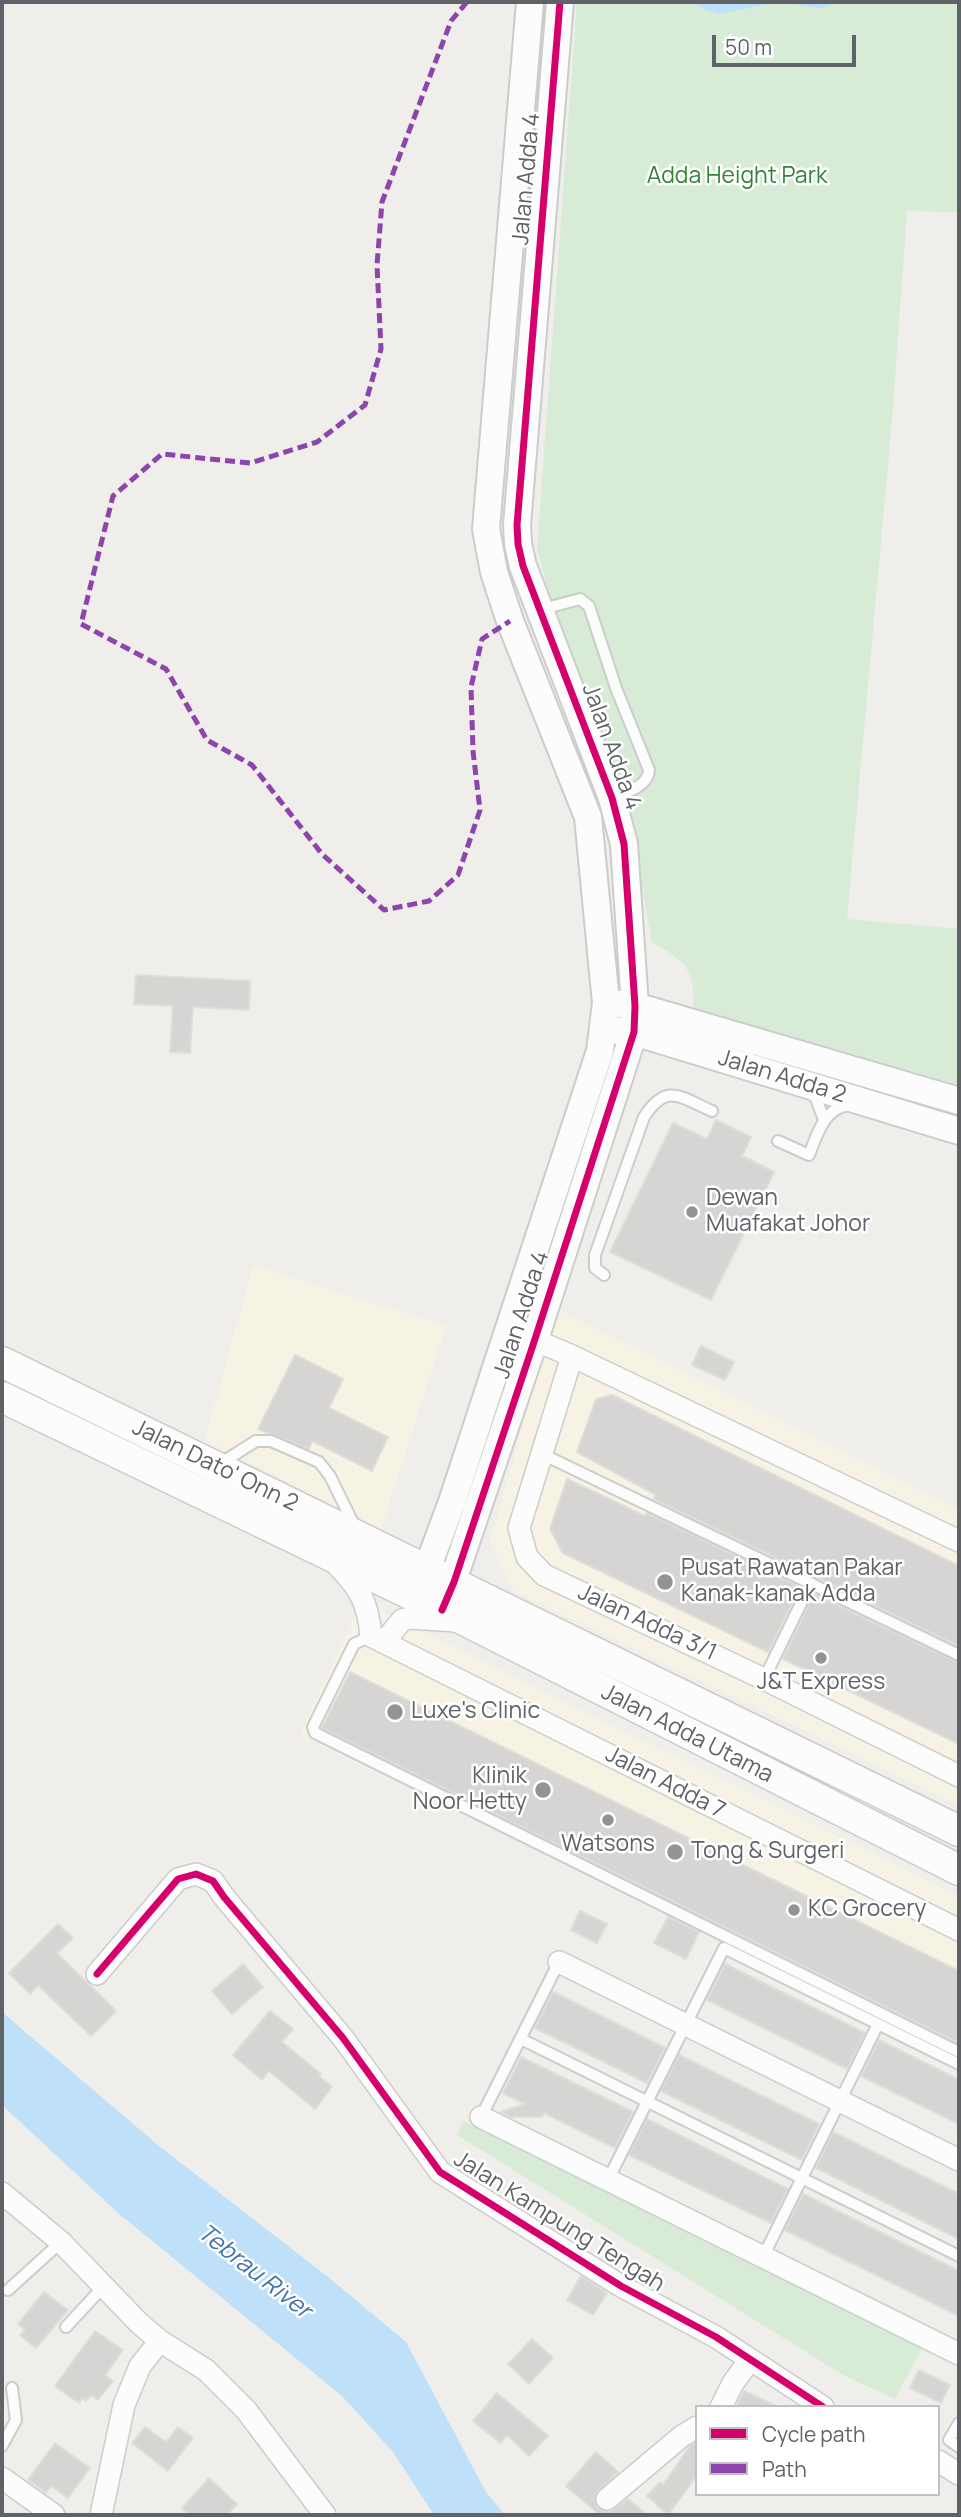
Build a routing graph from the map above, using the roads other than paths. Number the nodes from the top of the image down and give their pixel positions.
1 (530, 2) edge
2 (561, 2) edge
3 (539, 610) junction
4 (612, 798) junction
5 (635, 1006) junction
6 (604, 1016) junction
7 (634, 1032) junction
8 (703, 1054) junction
9 (754, 1069) junction
10 (616, 1088) junction
11 (959, 1101) edge
12 (712, 1111) dead end
13 (824, 1120) junction
14 (947, 1127) edge
15 (778, 1141) dead end
16 (604, 1275) dead end
17 (509, 1329) junction
18 (536, 1339) junction
19 (572, 1356) junction
20 (2, 1362) edge
21 (2, 1397) edge
22 (542, 1454) junction
23 (209, 1462) junction
24 (359, 1536) junction
25 (959, 1541) edge
26 (325, 1553) junction
27 (441, 1576) junction
28 (811, 1583) junction
29 (441, 1609) junction
30 (377, 1639) junction
31 (959, 1655) edge
32 (764, 1679) junction
33 (959, 1776) edge
34 (959, 1831) edge
35 (959, 1870) edge
36 (959, 1930) edge
37 (559, 1962) joint
38 (97, 1974) dead end
39 (686, 2024) junction
40 (878, 2024) junction
41 (521, 2039) junction
42 (959, 2052) edge
43 (959, 2064) edge
44 (647, 2101) junction
45 (840, 2101) junction
46 (481, 2118) joint
47 (959, 2160) edge
48 (802, 2178) junction
49 (608, 2180) junction
50 (2, 2193) edge
51 (61, 2242) junction
52 (959, 2256) edge
53 (762, 2257) junction
54 (103, 2287) junction
55 (8, 2290) dead end
56 (66, 2328) dead end
57 (160, 2341) junction
58 (959, 2354) edge
59 (750, 2360) junction
60 (12, 2388) dead end
61 (722, 2405) edge
62 (819, 2405) edge
63 (959, 2423) edge
64 (695, 2428) edge
65 (2, 2446) edge
66 (959, 2447) edge
67 (940, 2462) edge
68 (959, 2474) edge
69 (2, 2478) edge
70 (607, 2499) dead end
71 (54, 2515) edge
72 (102, 2515) edge
73 (325, 2515) edge

1 - 6 street, Jalan Adda 4
2 - 3 street, Jalan Adda 4
3 - 4 street, Jalan Adda 4
3 - 4 lane
4 - 5 street, Jalan Adda 4
5 - 6 street, Jalan Adda 2
5 - 7 street, Jalan Adda 4
5 - 11 street, Jalan Adda 2
6 - 7 street, Jalan Adda 2
6 - 17 street, Jalan Adda 4
7 - 8 street, Jalan Adda 2
7 - 10 street, Jalan Adda 4
8 - 9 street, Jalan Adda 2
8 - 10 street
9 - 13 lane
9 - 14 street, Jalan Adda 2
10 - 18 street, Jalan Adda 4
12 - 16 lane
13 - 14 lane
13 - 15 lane
17 - 18 street
17 - 27 street, Jalan Adda 4
18 - 19 street
18 - 27 street, Jalan Adda 4
19 - 22 street, Jalan Adda 3/1
19 - 25 street
20 - 23 main road, Jalan Dato' Onn 2
21 - 26 main road, Jalan Dato' Onn 2
22 - 28 lane
22 - 32 street, Jalan Adda 3/1
23 - 24 main road, Jalan Dato' Onn 2
23 - 24 lane
24 - 27 main road, Jalan Dato' Onn 2
26 - 29 main road, Jalan Dato' Onn 2
26 - 30 street
27 - 29 street, Jalan Adda 4
27 - 34 main road, Jalan Adda Utama
28 - 31 lane
28 - 32 lane
29 - 30 street
29 - 35 main road, Jalan Adda Utama
30 - 36 street, Jalan Adda 7
30 - 42 lane
32 - 33 street, Jalan Adda 3/1
37 - 39 street
37 - 41 lane
38 - 59 street, Jalan Kampung Tengah
39 - 40 lane
39 - 44 lane
39 - 45 street
40 - 43 lane
40 - 45 lane
41 - 44 lane
41 - 46 lane
44 - 48 lane
44 - 49 lane
45 - 47 street
45 - 48 lane
46 - 49 street
48 - 52 lane
48 - 53 lane
49 - 53 street
50 - 51 street
51 - 54 street
51 - 55 lane
53 - 58 street
54 - 56 lane
54 - 57 street
57 - 72 street
57 - 73 street
59 - 61 street
59 - 62 street, Jalan Kampung Tengah
60 - 65 lane
63 - 66 lane
64 - 70 street
67 - 68 street
69 - 71 street

